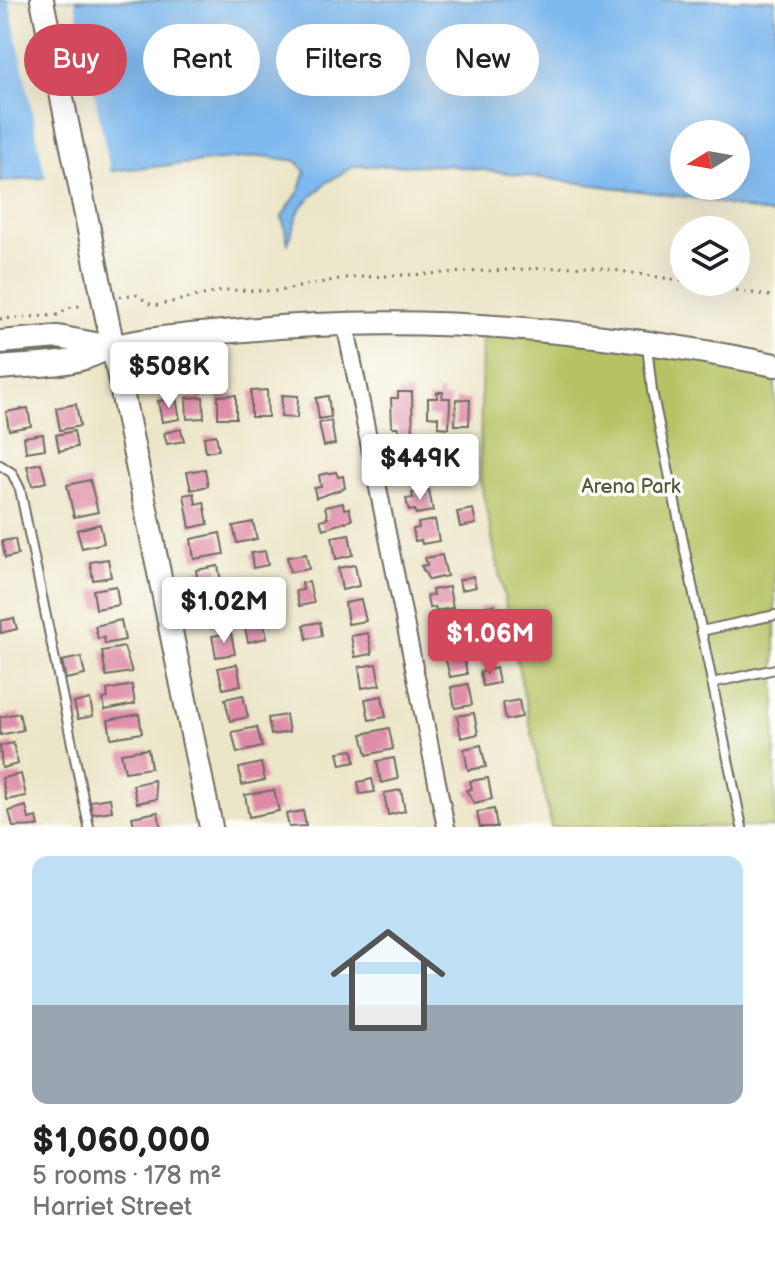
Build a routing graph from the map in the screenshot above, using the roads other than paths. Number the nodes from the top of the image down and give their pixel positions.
1 (42, 0) edge
2 (345, 323) junction
3 (0, 342) edge
4 (646, 342) junction
5 (111, 347) junction
6 (775, 365) edge
7 (0, 368) edge
8 (0, 465) edge
9 (775, 615) edge
10 (701, 631) junction
11 (775, 669) edge
12 (712, 683) junction
13 (89, 827) edge
14 (211, 827) edge
15 (446, 827) edge
16 (742, 827) edge

1 - 5 main road
2 - 4 main road
2 - 5 main road
2 - 15 street
3 - 5 main road
4 - 6 main road
4 - 10 lane
5 - 7 main road
5 - 14 main road
8 - 13 lane
9 - 10 lane
10 - 12 lane
11 - 12 lane
12 - 16 lane

